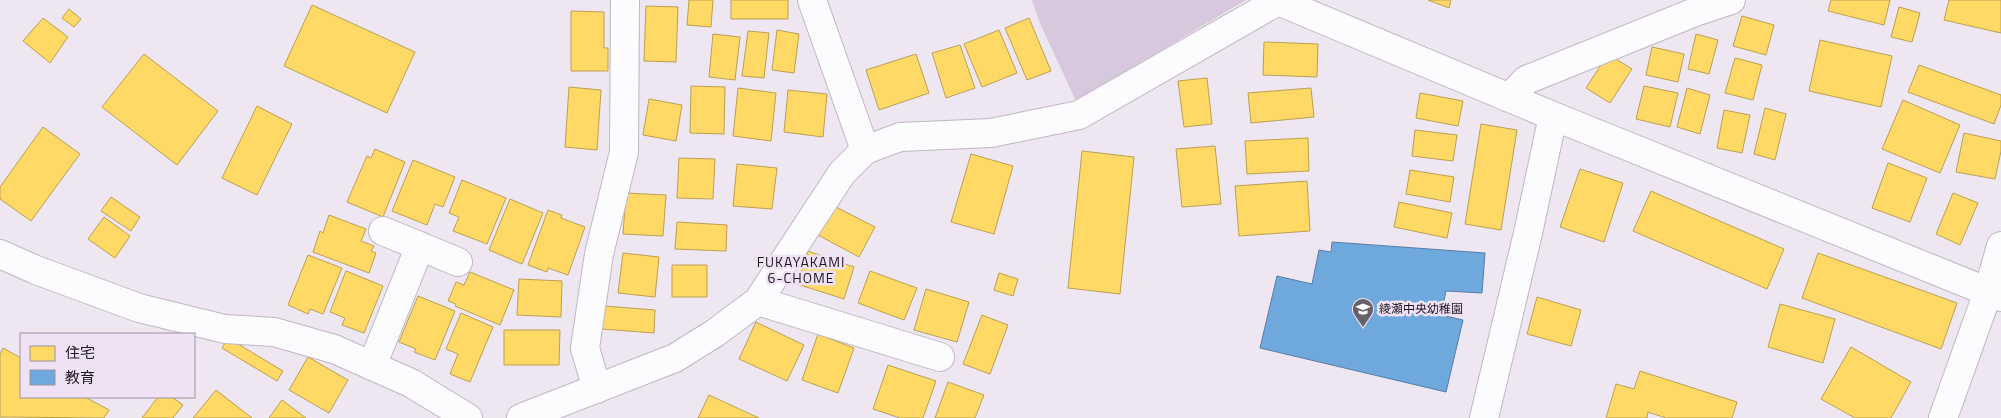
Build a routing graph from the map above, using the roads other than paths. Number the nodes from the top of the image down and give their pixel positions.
1 (625, 0) edge
2 (812, 0) edge
3 (1278, 0) edge
4 (1731, 0) edge
5 (1509, 98) junction
6 (1553, 116) junction
7 (865, 150) junction
8 (383, 231) dead end
9 (420, 246) junction
10 (2001, 246) edge
11 (0, 254) edge
12 (458, 262) dead end
13 (1995, 295) edge
14 (758, 300) junction
15 (940, 357) dead end
16 (372, 366) junction
17 (596, 389) junction
18 (468, 418) edge
19 (521, 418) edge
20 (1484, 418) edge
21 (1943, 418) edge

1 - 17 street
2 - 7 street
3 - 5 street
3 - 7 street
4 - 5 street
5 - 6 street
6 - 13 street
6 - 20 street
7 - 14 street
8 - 9 street
9 - 12 street
9 - 16 street
10 - 13 street
11 - 16 street
13 - 21 street
14 - 15 street
14 - 17 street
16 - 18 street
17 - 19 street

